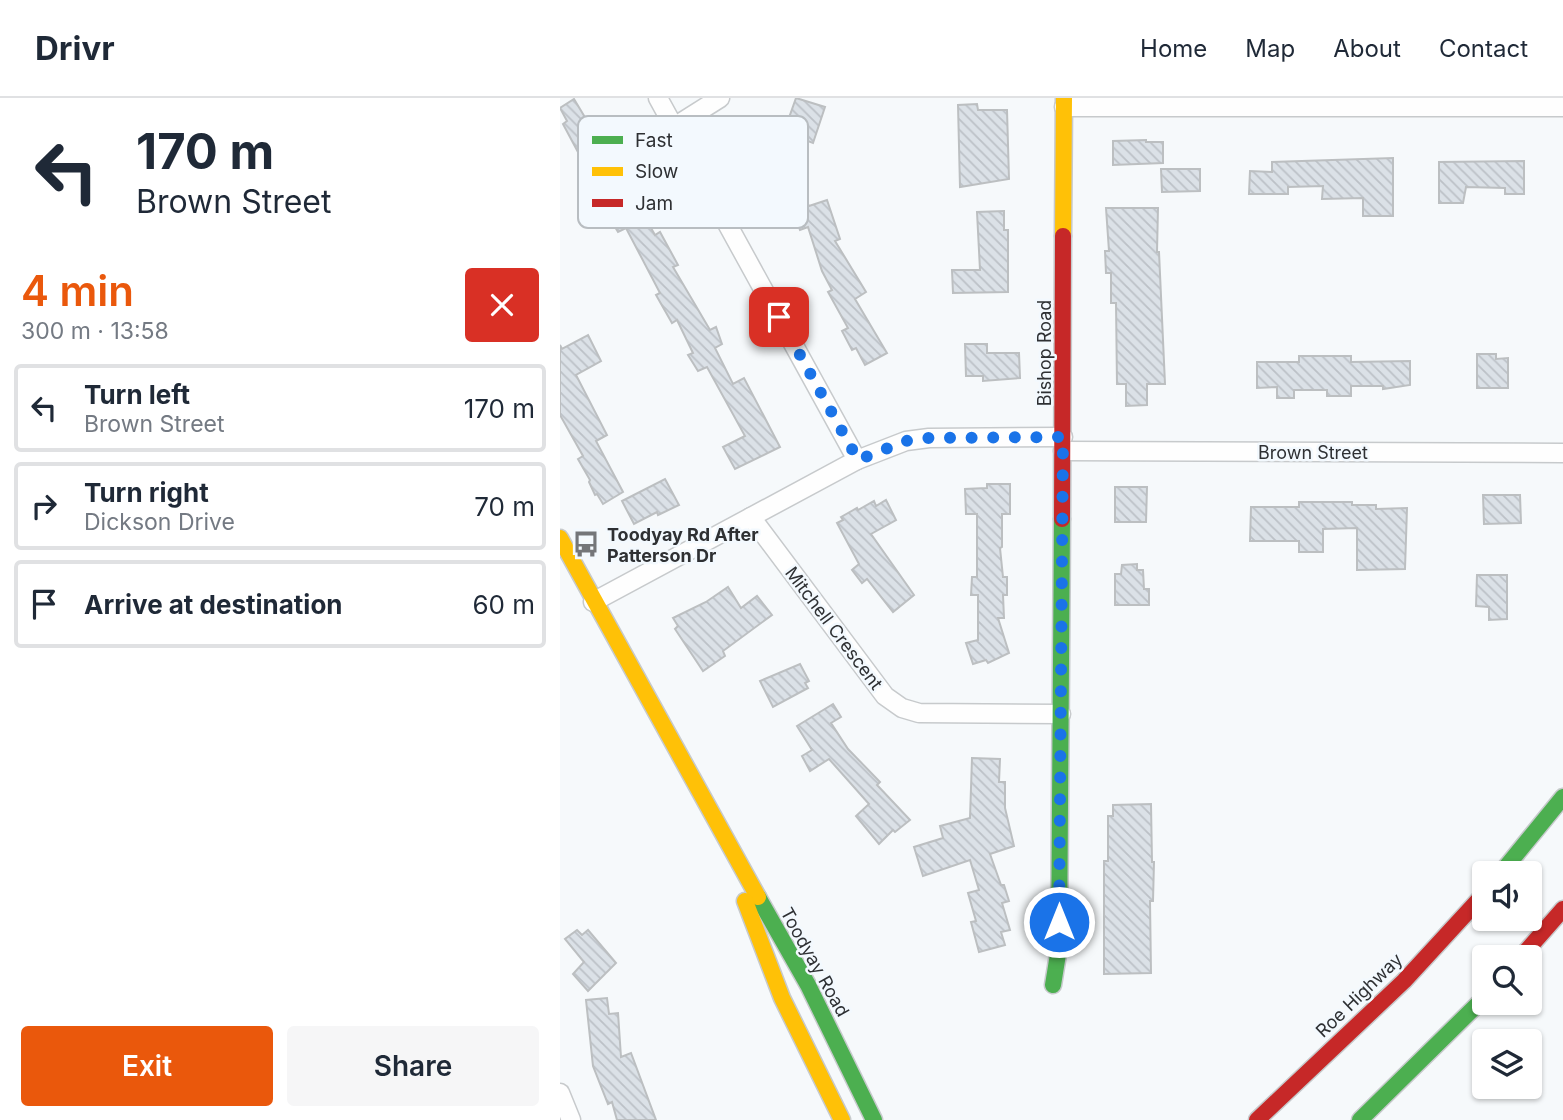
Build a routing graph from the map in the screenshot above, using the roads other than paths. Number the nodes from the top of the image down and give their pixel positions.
1 (658, 98) edge
2 (720, 98) edge
3 (1064, 103) edge
4 (1563, 107) edge
5 (668, 116) edge
6 (691, 116) edge
7 (730, 228) edge
8 (1063, 444) junction
9 (1563, 453) edge
10 (858, 460) junction
11 (751, 517) junction
12 (560, 538) edge
13 (593, 601) junction
14 (1061, 715) junction
15 (1563, 797) edge
16 (716, 825) junction
17 (1511, 861) edge
18 (1472, 907) edge
19 (1563, 909) edge
20 (1532, 945) edge
21 (1053, 985) dead end
22 (1472, 1011) edge
23 (560, 1093) edge
24 (571, 1120) edge
25 (842, 1120) edge
26 (874, 1120) edge
27 (1257, 1120) edge
28 (1360, 1120) edge

1 - 5 street
2 - 6 street
3 - 4 street
3 - 8 main road, Bishop Road
7 - 10 street
8 - 9 street, Brown Street
8 - 10 street, Brown Street
8 - 14 main road, Bishop Road
10 - 11 street, Brown Street
11 - 13 street, Brown Street
11 - 14 street, Mitchell Crescent
12 - 13 main road, Toodyay Road
13 - 16 main road, Toodyay Road
14 - 21 main road, Bishop Road
15 - 17 main road
16 - 25 main road, Toodyay Road
16 - 26 main road, Toodyay Road
18 - 27 main road, Roe Highway
19 - 20 main road
22 - 28 main road
23 - 24 street

